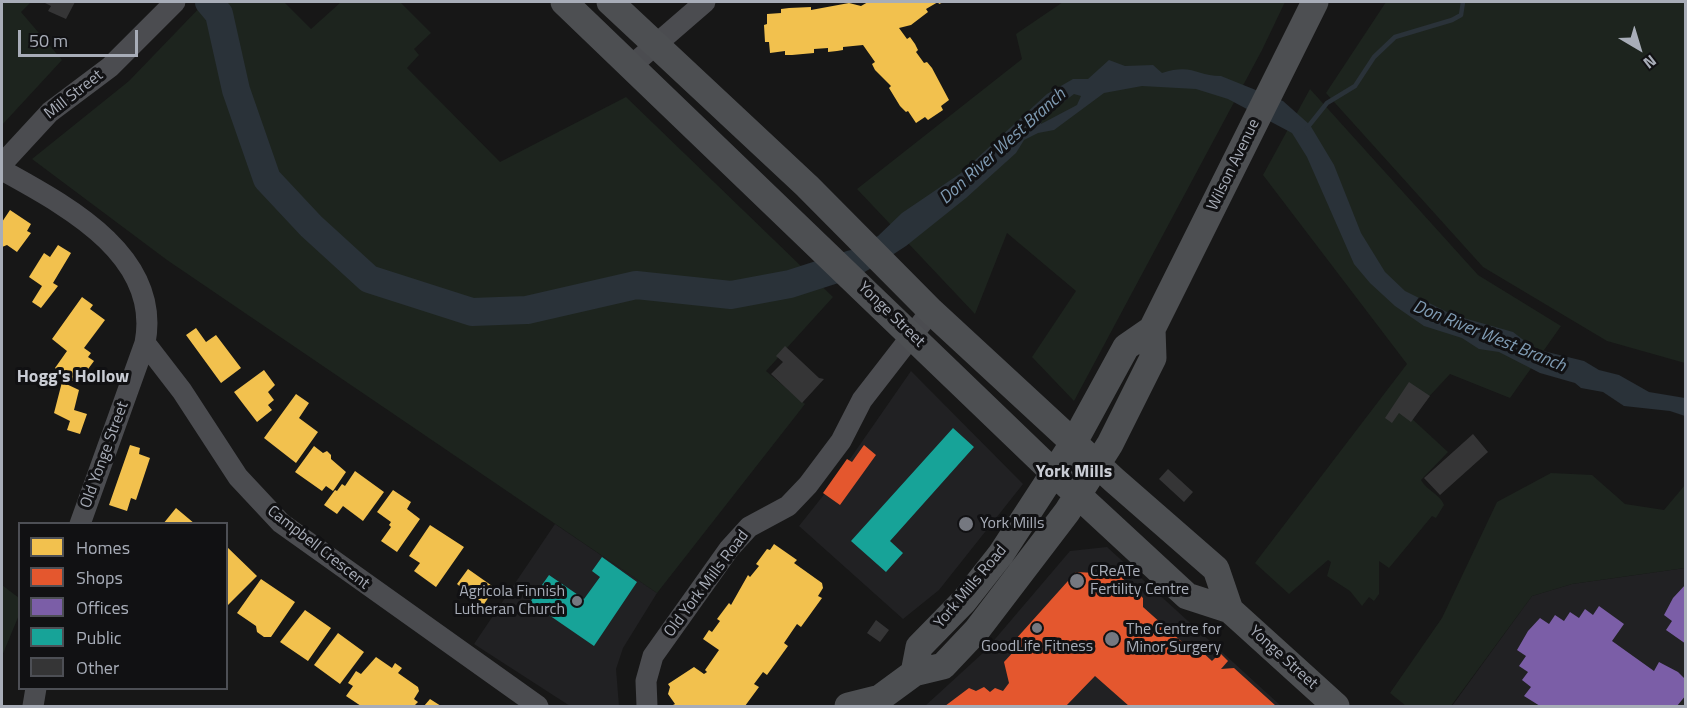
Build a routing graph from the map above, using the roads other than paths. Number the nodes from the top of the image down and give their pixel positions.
1 (564, 2) edge
2 (610, 2) edge
3 (705, 2) edge
4 (1315, 2) edge
5 (171, 6) edge
6 (657, 45) junction
7 (631, 66) junction
8 (2, 164) edge
9 (2, 170) edge
10 (931, 311) junction
11 (1152, 329) junction
12 (911, 336) junction
13 (145, 343) junction
14 (1074, 441) junction
15 (1098, 465) junction
16 (1054, 473) junction
17 (1078, 496) junction
18 (81, 522) edge
19 (1230, 610) junction
20 (914, 673) junction
21 (36, 690) edge
22 (878, 702) edge
23 (33, 706) edge
24 (538, 706) edge
25 (647, 706) edge
26 (848, 706) edge
27 (1336, 706) edge

1 - 7 main road, Yonge Street
2 - 6 main road, Yonge Street
3 - 6 street
4 - 11 main road, Wilson Avenue
5 - 8 street, Mill Street
6 - 7 street
6 - 10 main road, Yonge Street
7 - 12 main road, Yonge Street
9 - 13 street, Old Yonge Street
10 - 12 street, Old York Mills Road
10 - 14 main road, Yonge Street
11 - 14 main road, Wilson Avenue
11 - 15 main road, Wilson Avenue
12 - 16 main road, Yonge Street
12 - 25 street, Old York Mills Road
13 - 18 street, Old Yonge Street
13 - 24 street, Campbell Crescent
14 - 15 main road, Yonge Street
14 - 16 main road, Wilson Avenue
15 - 17 main road, Wilson Avenue
15 - 19 main road, Yonge Street
16 - 17 main road, Yonge Street
16 - 20 main road, York Mills Road
17 - 19 main road, Yonge Street
17 - 20 main road, York Mills Road
19 - 27 main road, Yonge Street
20 - 22 main road, York Mills Road
21 - 23 street
22 - 26 main road, York Mills Road

